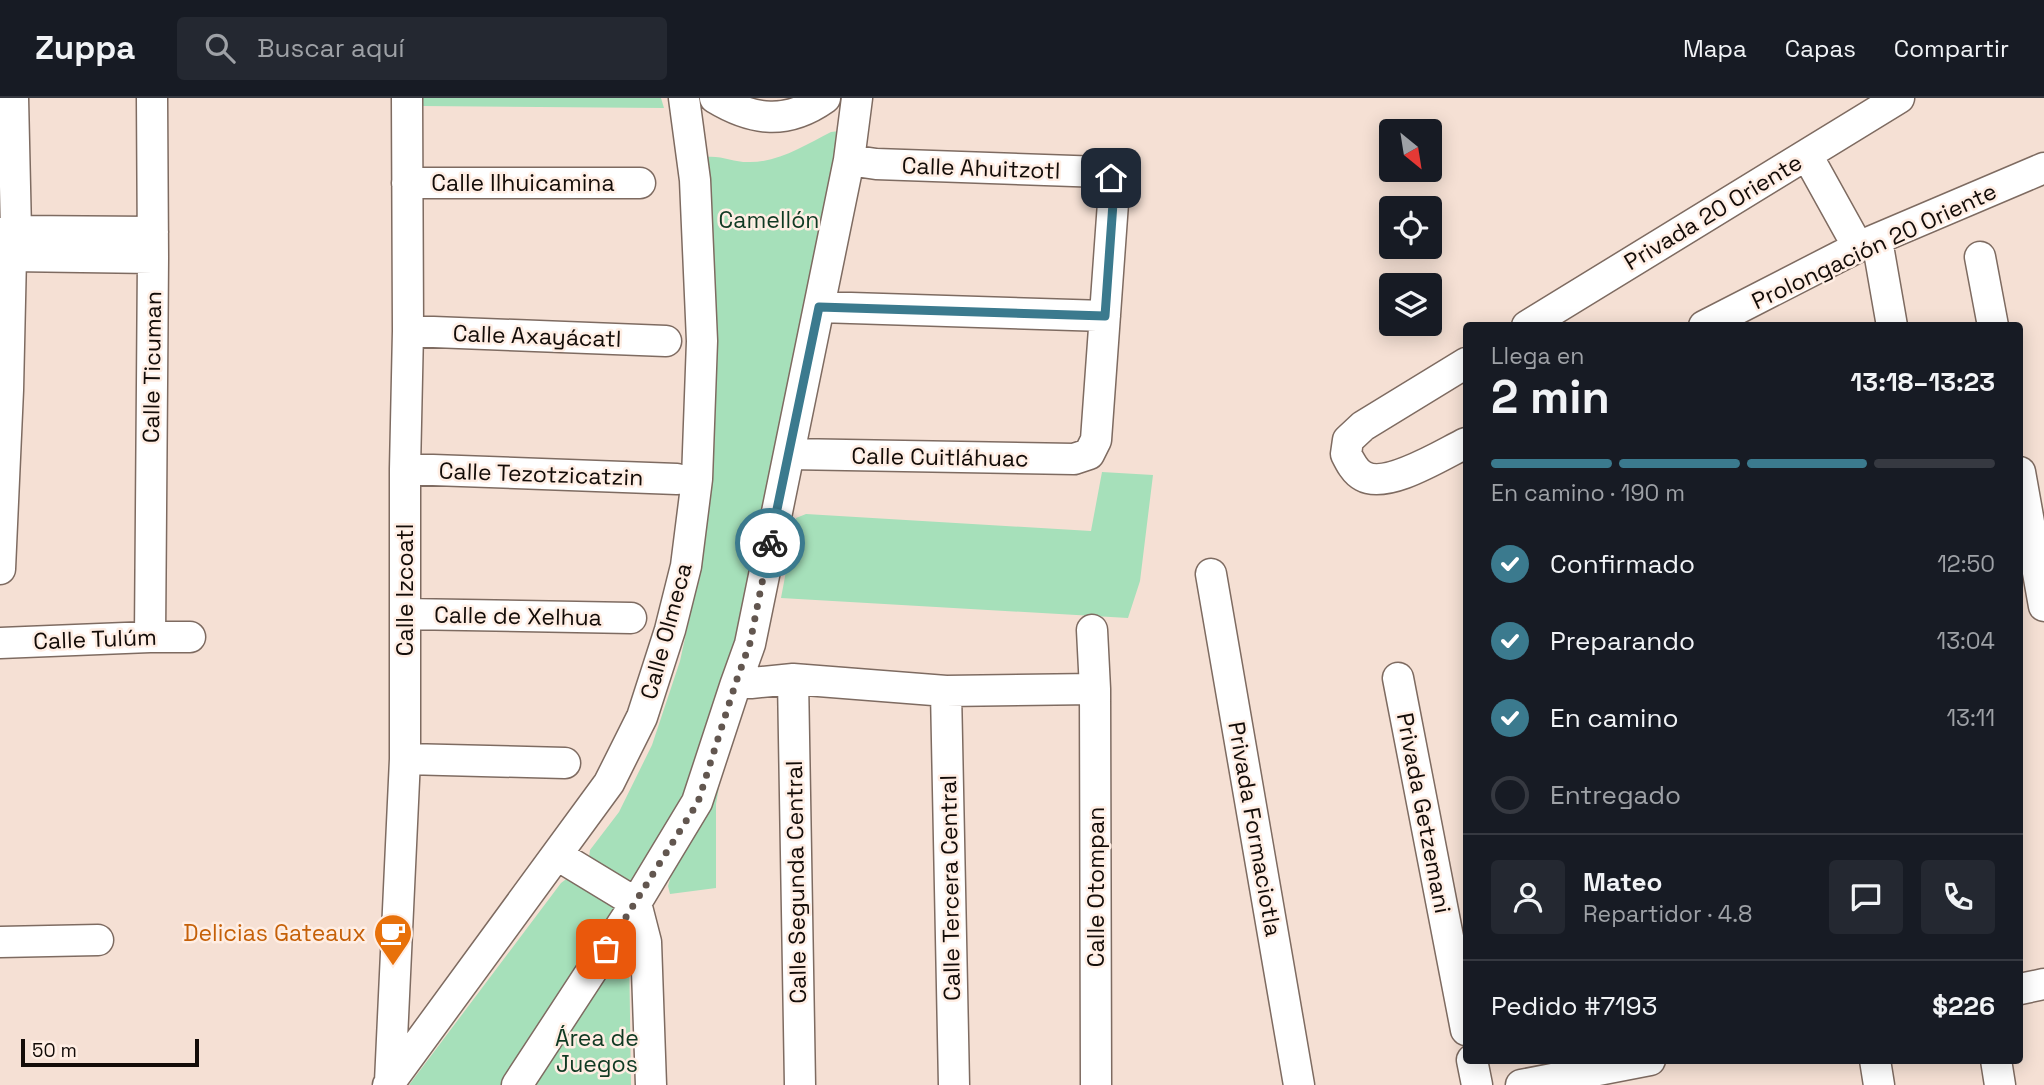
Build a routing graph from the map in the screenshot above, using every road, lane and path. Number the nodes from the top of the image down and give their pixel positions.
1 (13, 98) edge
2 (152, 98) edge
3 (407, 98) edge
4 (684, 98) edge
5 (715, 98) edge
6 (825, 98) edge
7 (857, 98) edge
8 (1899, 98) edge
9 (1807, 155) junction
10 (849, 160) junction
11 (2044, 168) edge
12 (407, 183) junction
13 (640, 183) dead end
14 (7, 244) edge
15 (1867, 244) junction
16 (153, 245) junction
17 (1980, 257) dead end
18 (819, 307) junction
19 (1567, 315) edge
20 (1105, 316) junction
21 (1542, 322) edge
22 (1712, 322) edge
23 (1891, 322) edge
24 (1992, 322) edge
25 (408, 331) junction
26 (666, 341) dead end
27 (1463, 365) edge
28 (4, 391) edge
29 (1463, 444) edge
30 (789, 454) junction
31 (405, 469) junction
32 (677, 479) dead end
33 (2023, 489) edge
34 (0, 569) edge
35 (1211, 574) dead end
36 (2044, 606) edge
37 (405, 614) junction
38 (631, 618) dead end
39 (1092, 630) dead end
40 (150, 637) junction
41 (190, 637) dead end
42 (0, 643) edge
43 (1398, 678) dead end
44 (793, 679) junction
45 (736, 682) junction
46 (1095, 689) junction
47 (946, 691) junction
48 (405, 759) junction
49 (565, 763) dead end
50 (557, 855) junction
51 (636, 904) junction
52 (98, 940) dead end
53 (0, 942) edge
54 (2044, 984) edge
55 (2023, 988) edge
56 (1463, 1014) edge
57 (1473, 1064) edge
58 (1626, 1064) edge
59 (1876, 1064) edge
60 (1997, 1064) edge
61 (389, 1084) edge
62 (517, 1085) edge
63 (651, 1085) edge
64 (800, 1085) edge
65 (954, 1085) edge
66 (1096, 1085) edge
67 (1299, 1085) edge
68 (1477, 1085) edge
69 (1521, 1085) edge
70 (1879, 1085) edge
71 (2000, 1085) edge

1 - 14 street
2 - 16 street, Calle Ticuman
3 - 12 street, Calle Izcoatl
4 - 50 street, Calle Olmeca
5 - 6 street
7 - 10 street
8 - 9 street, Privada 20 Oriente
9 - 15 street
9 - 19 street, Privada 20 Oriente
10 - 18 street
10 - 20 street, Calle Ahuitzotl
11 - 15 street, Prolongación 20 Oriente
12 - 13 street, Calle Ilhuicamina
12 - 25 street, Calle Izcoatl
14 - 16 street
14 - 28 street
15 - 22 street, Prolongación 20 Oriente
15 - 23 street
16 - 40 street, Calle Ticuman
17 - 24 street
18 - 20 street
18 - 30 street
19 - 21 street, Privada 20 Oriente
20 - 30 street, Calle Cuitláhuac
25 - 26 street, Calle Axayácatl
25 - 31 street, Calle Izcoatl
27 - 29 street
28 - 34 street
30 - 45 street
31 - 32 street, Calle Tezotzicatzin
31 - 37 street, Calle Izcoatl
33 - 36 street
35 - 67 street, Privada Formaciotla
37 - 38 street, Calle de Xelhua
37 - 48 street, Calle Izcoatl
39 - 46 street, Calle Otompan
40 - 41 street, Calle Tulúm
40 - 42 street, Calle Tulúm
43 - 56 street, Privada Getzemani
44 - 45 street
44 - 47 street
44 - 64 street, Calle Segunda Central
45 - 51 street
46 - 47 street
46 - 66 street, Calle Otompan
47 - 65 street, Calle Tercera Central
48 - 49 street
48 - 61 street, Calle Izcoatl
50 - 51 street
50 - 61 street, Calle Olmeca
51 - 62 street
51 - 63 street
52 - 53 street
54 - 55 street
57 - 68 street
58 - 69 street
59 - 70 street
60 - 71 street

